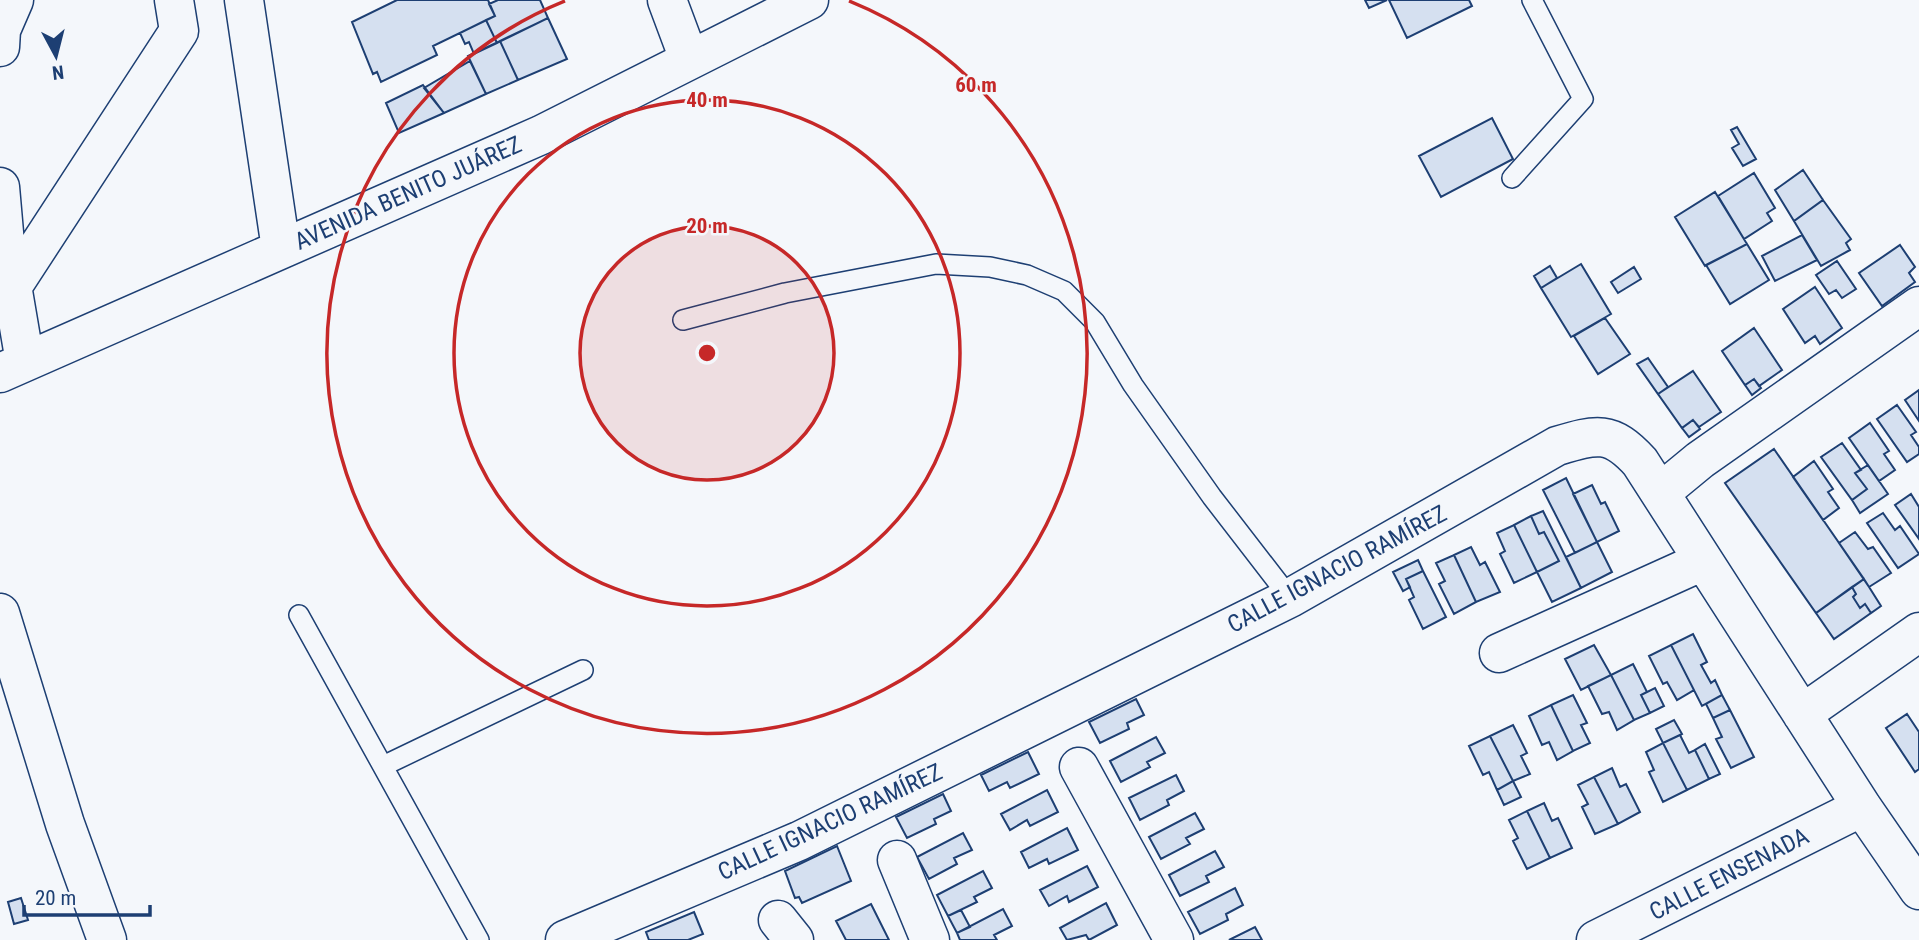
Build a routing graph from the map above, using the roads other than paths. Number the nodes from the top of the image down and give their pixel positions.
1 (244, 0) edge
2 (667, 0) edge
3 (809, 0) edge
4 (1532, 0) edge
5 (183, 10) edge
6 (689, 59) junction
7 (1513, 178) dead end
8 (0, 187) edge
9 (0, 197) edge
10 (281, 249) junction
11 (12, 287) junction
12 (1919, 306) edge
13 (683, 320) dead end
14 (13, 368) edge
15 (1660, 493) junction
16 (1703, 561) junction
17 (1290, 598) junction
18 (0, 612) edge
19 (299, 615) dead end
20 (1919, 632) edge
21 (1499, 653) dead end
22 (583, 670) dead end
23 (1802, 714) junction
24 (383, 766) junction
25 (1079, 767) dead end
26 (1862, 807) junction
27 (897, 860) dead end
28 (1919, 890) edge
29 (107, 940) edge
30 (479, 940) edge
31 (565, 940) edge
32 (930, 940) edge
33 (1174, 940) edge
34 (1596, 940) edge

1 - 10 street
2 - 6 street
3 - 6 street, AVENIDA BENITO JUÁREZ
4 - 7 lane
5 - 11 street
6 - 10 street, AVENIDA BENITO JUÁREZ
8 - 9 street
9 - 11 street
10 - 14 street, AVENIDA BENITO JUÁREZ
11 - 14 street
12 - 15 street
13 - 17 lane
15 - 16 street, CALLE IGNACIO RAMÍREZ
15 - 17 street, CALLE IGNACIO RAMÍREZ
16 - 21 street
16 - 23 street, CALLE IGNACIO RAMÍREZ
17 - 31 street, CALLE IGNACIO RAMÍREZ
18 - 29 street
19 - 24 lane
20 - 23 street
22 - 24 lane
23 - 26 street, CALLE IGNACIO RAMÍREZ
24 - 30 lane
25 - 33 street
26 - 28 street, CALLE IGNACIO RAMÍREZ
26 - 34 street, CALLE ENSENADA
27 - 32 street

